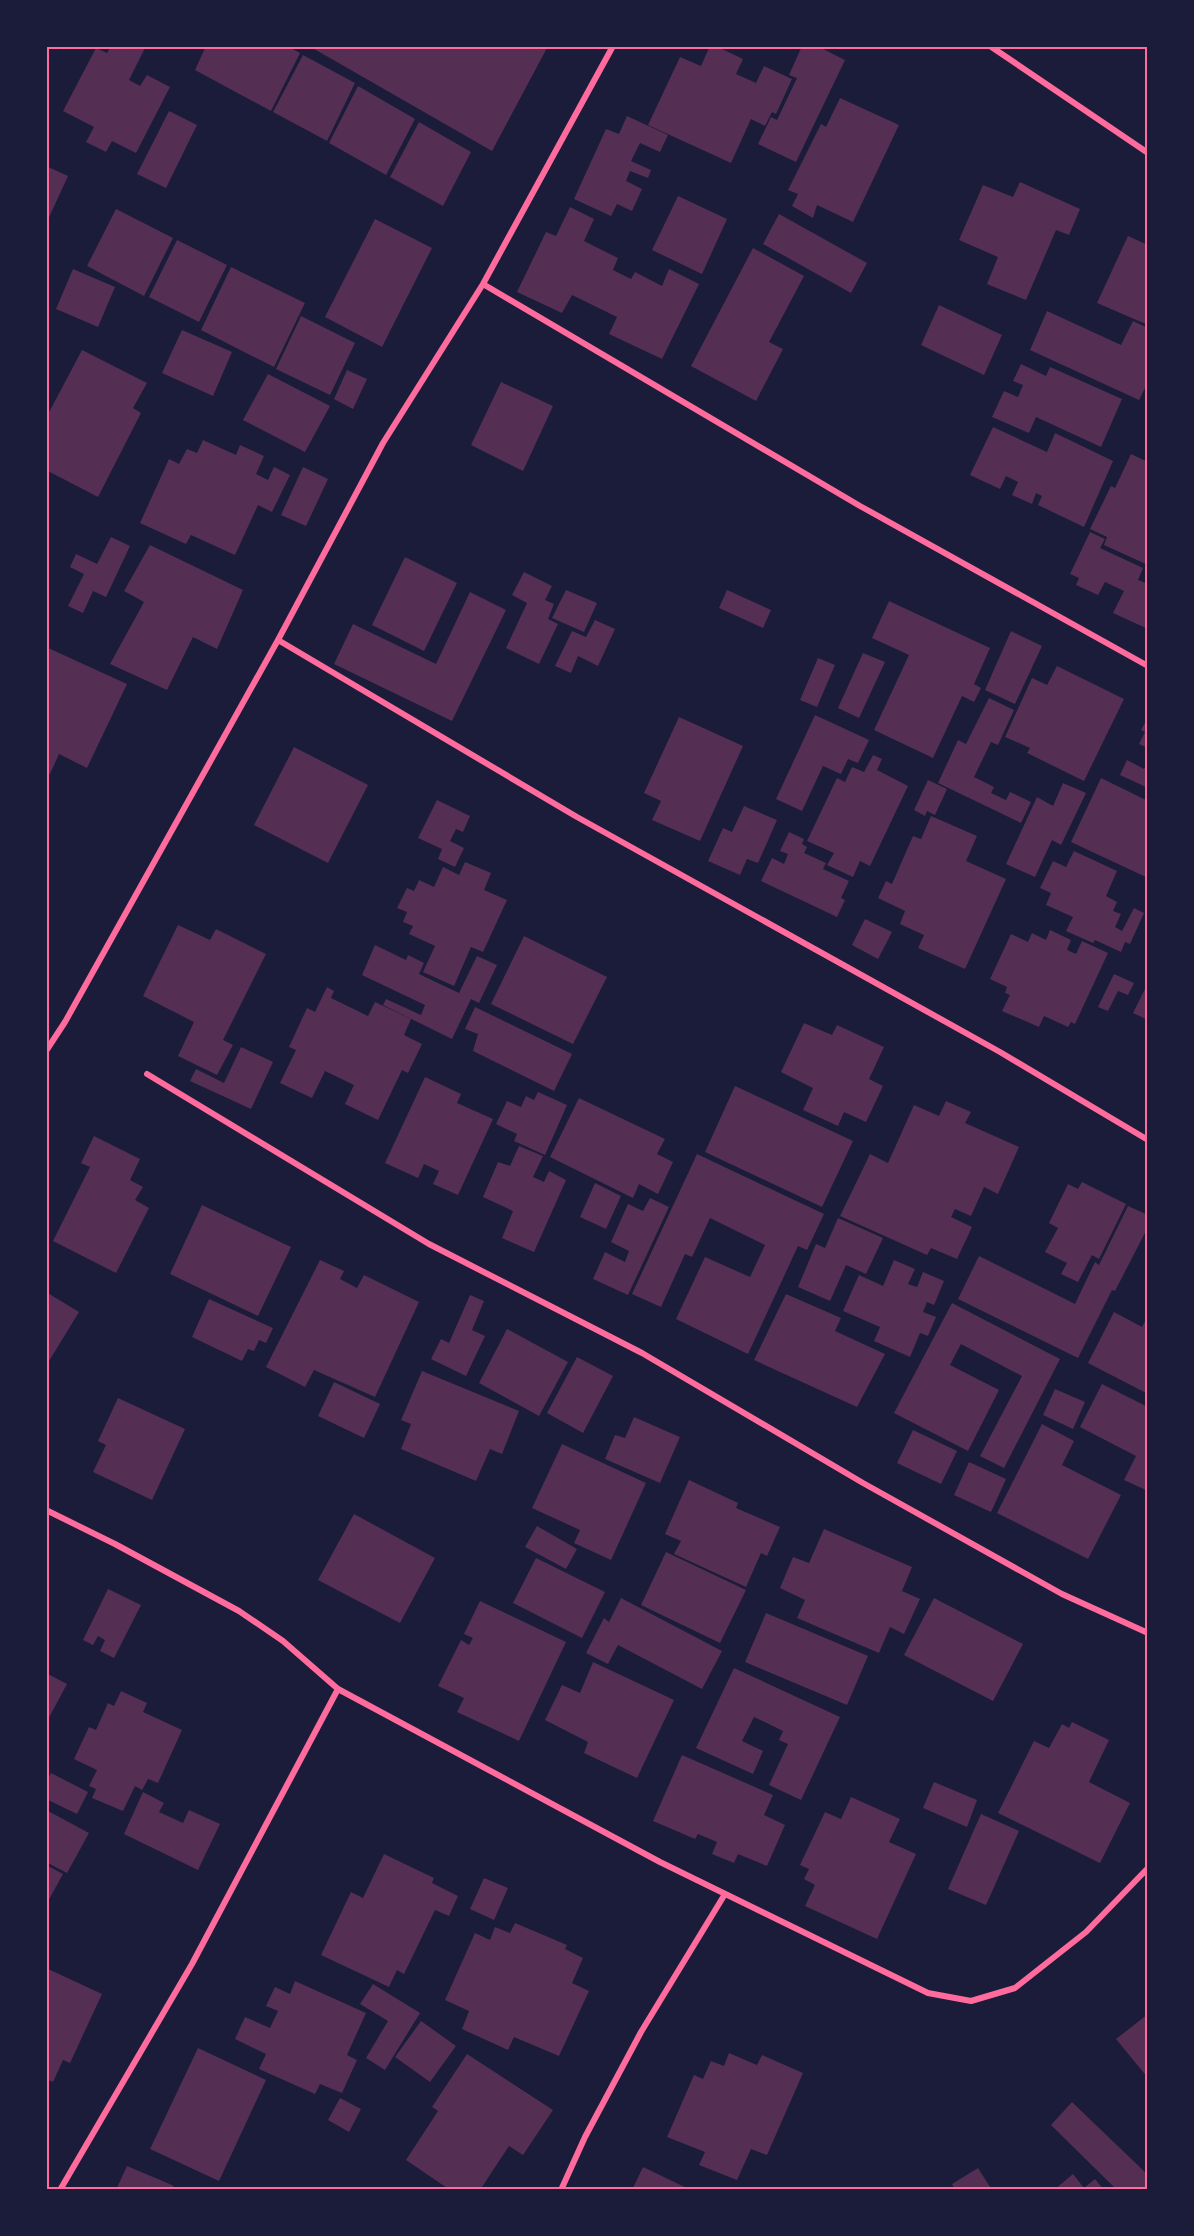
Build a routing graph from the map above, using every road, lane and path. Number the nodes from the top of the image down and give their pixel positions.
1 (613, 46) edge
2 (990, 46) edge
3 (1148, 153) edge
4 (483, 284) junction
5 (278, 640) junction
6 (1148, 666) edge
7 (46, 1051) edge
8 (147, 1074) dead end
9 (1148, 1140) edge
10 (46, 1510) edge
11 (1148, 1634) edge
12 (338, 1689) junction
13 (1148, 1868) edge
14 (725, 1894) junction
15 (60, 2190) edge
16 (561, 2190) edge

1 - 4 street
2 - 3 street
4 - 5 street
4 - 6 street
5 - 7 street
5 - 9 street
8 - 11 street
10 - 12 street
12 - 14 street
12 - 15 street
13 - 14 street
14 - 16 street

